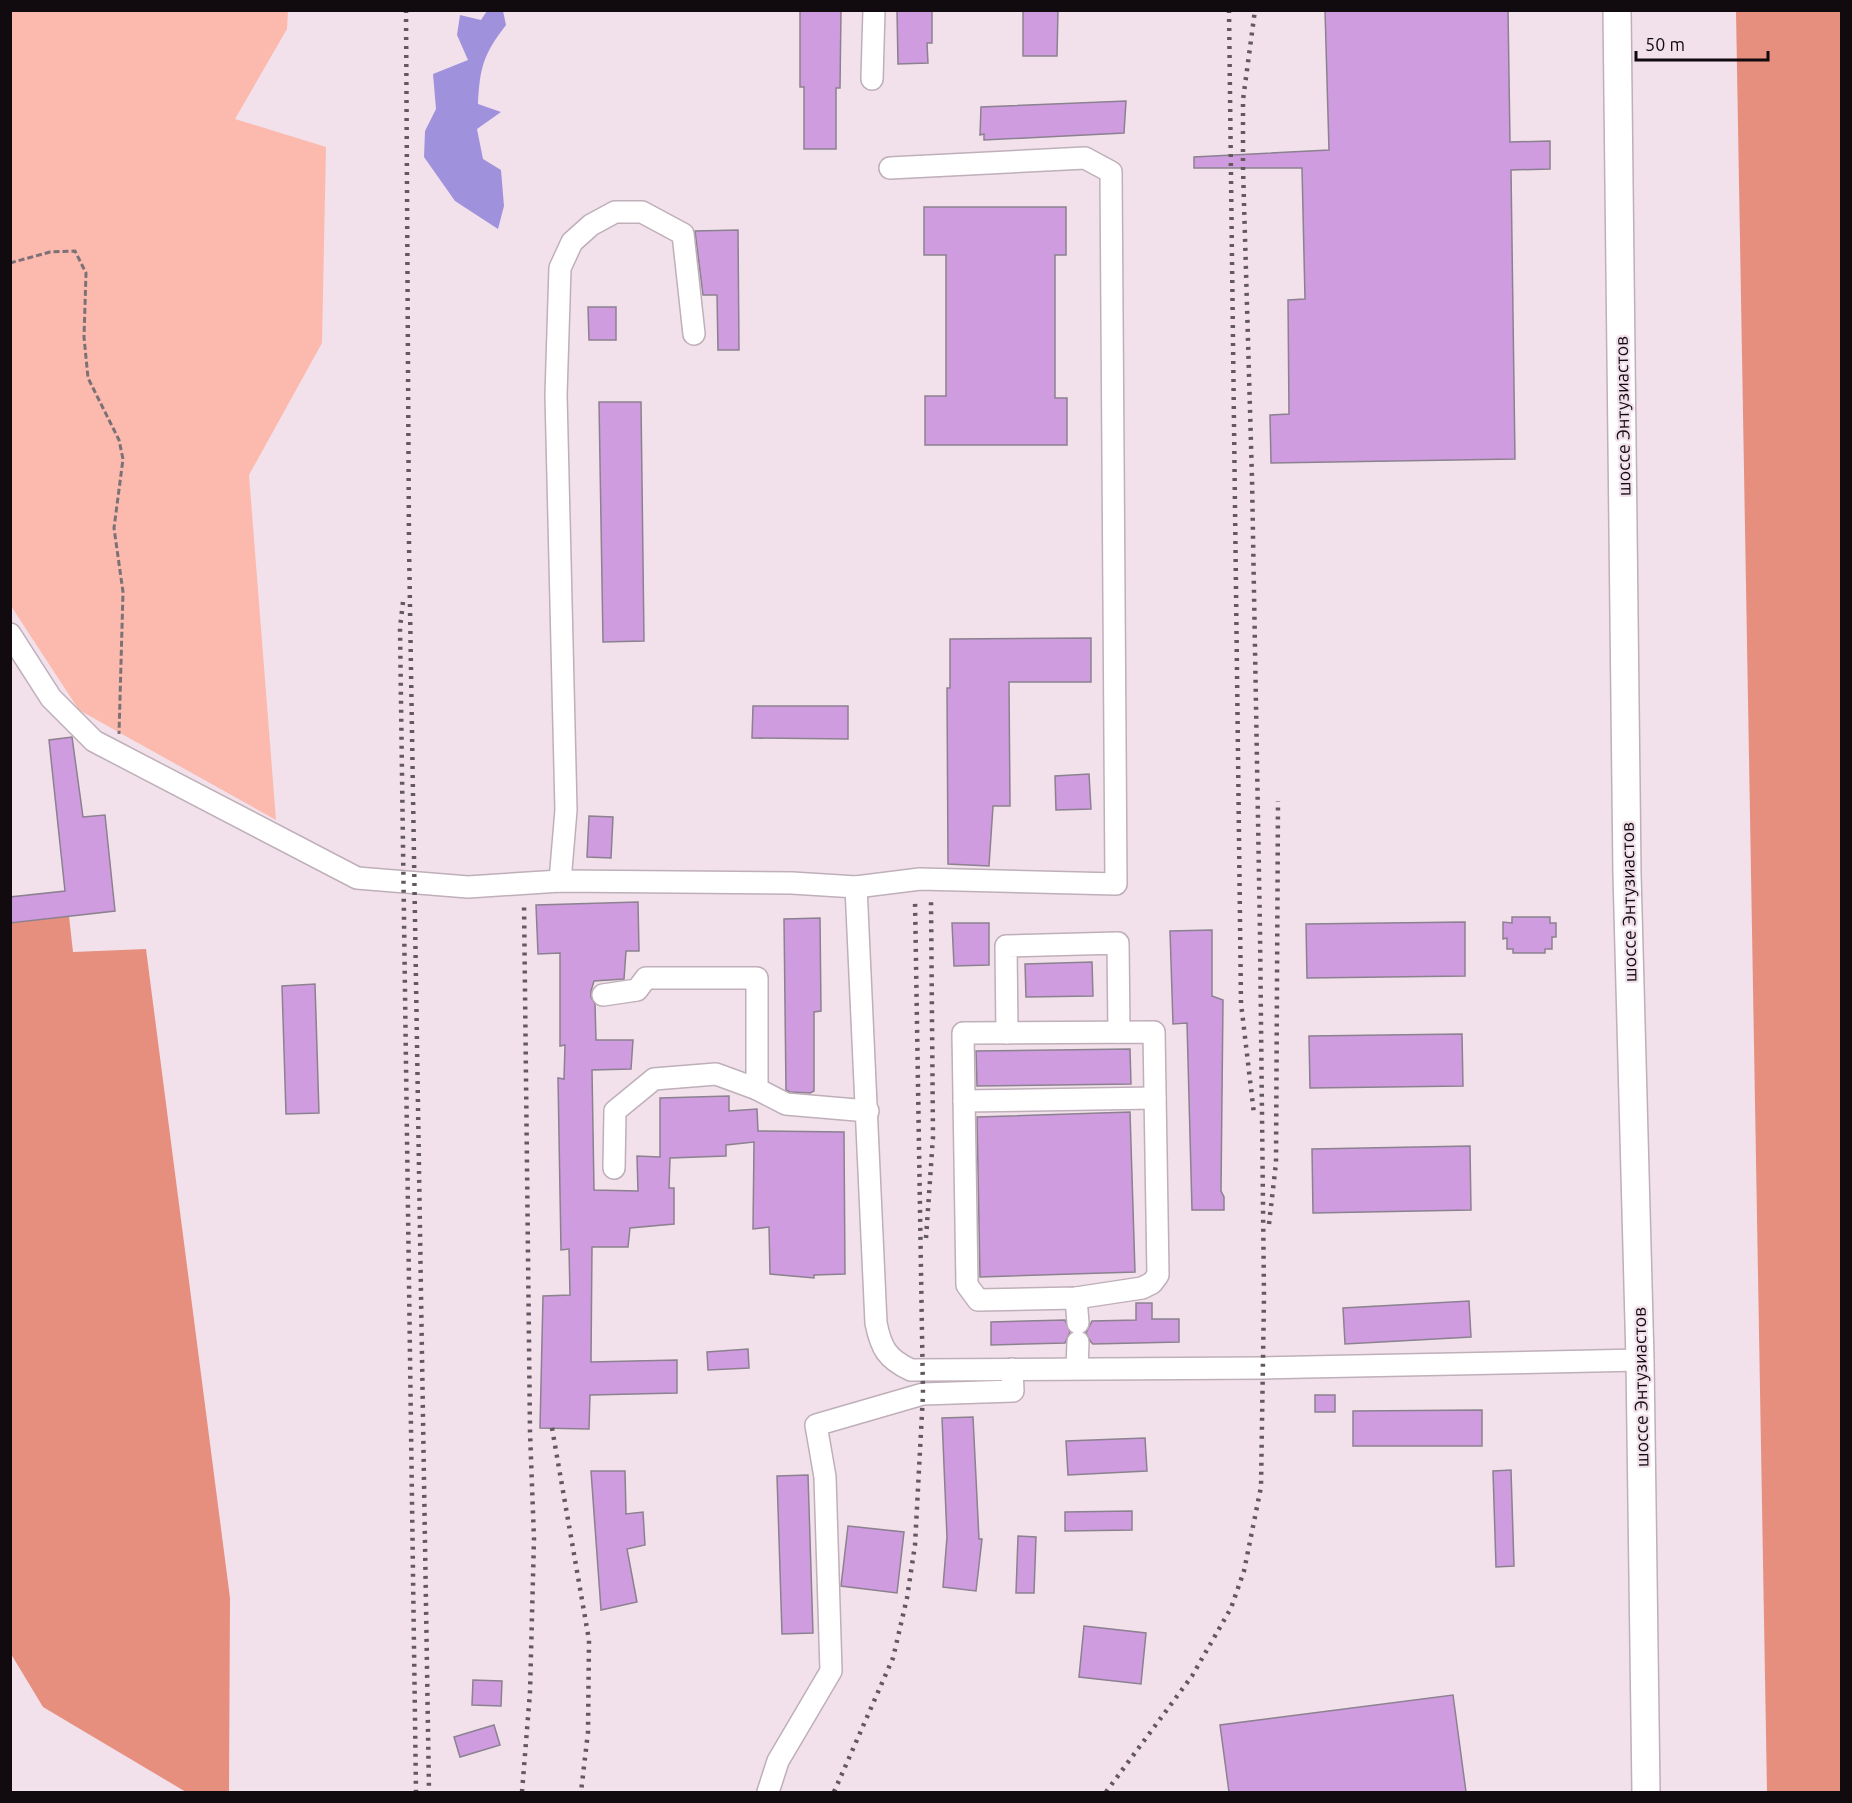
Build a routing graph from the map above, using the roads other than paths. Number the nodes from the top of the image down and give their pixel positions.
1 (874, 10) edge
2 (1617, 10) edge
3 (872, 79) dead end
4 (890, 168) dead end
5 (694, 334) dead end
6 (10, 634) edge
7 (560, 881) junction
8 (855, 887) junction
9 (603, 995) dead end
10 (1119, 1032) junction
11 (1006, 1033) junction
12 (757, 1089) junction
13 (1155, 1098) junction
14 (964, 1101) junction
15 (868, 1111) junction
16 (614, 1168) dead end
17 (1076, 1298) junction
18 (1640, 1360) junction
19 (1077, 1368) junction
20 (1012, 1369) junction
21 (768, 1792) edge
22 (1646, 1792) edge

1 - 3 street
2 - 18 main road, шоссе Энтузиастов
4 - 8 street
5 - 7 street
6 - 7 street
7 - 8 street
8 - 15 street
9 - 12 street
10 - 11 street
10 - 11 street
10 - 13 street
11 - 14 street
12 - 15 street
12 - 16 street
13 - 14 street
13 - 17 street
14 - 17 street
15 - 20 street
17 - 19 street
18 - 19 street
18 - 22 main road, шоссе Энтузиастов
19 - 20 street
20 - 21 street

